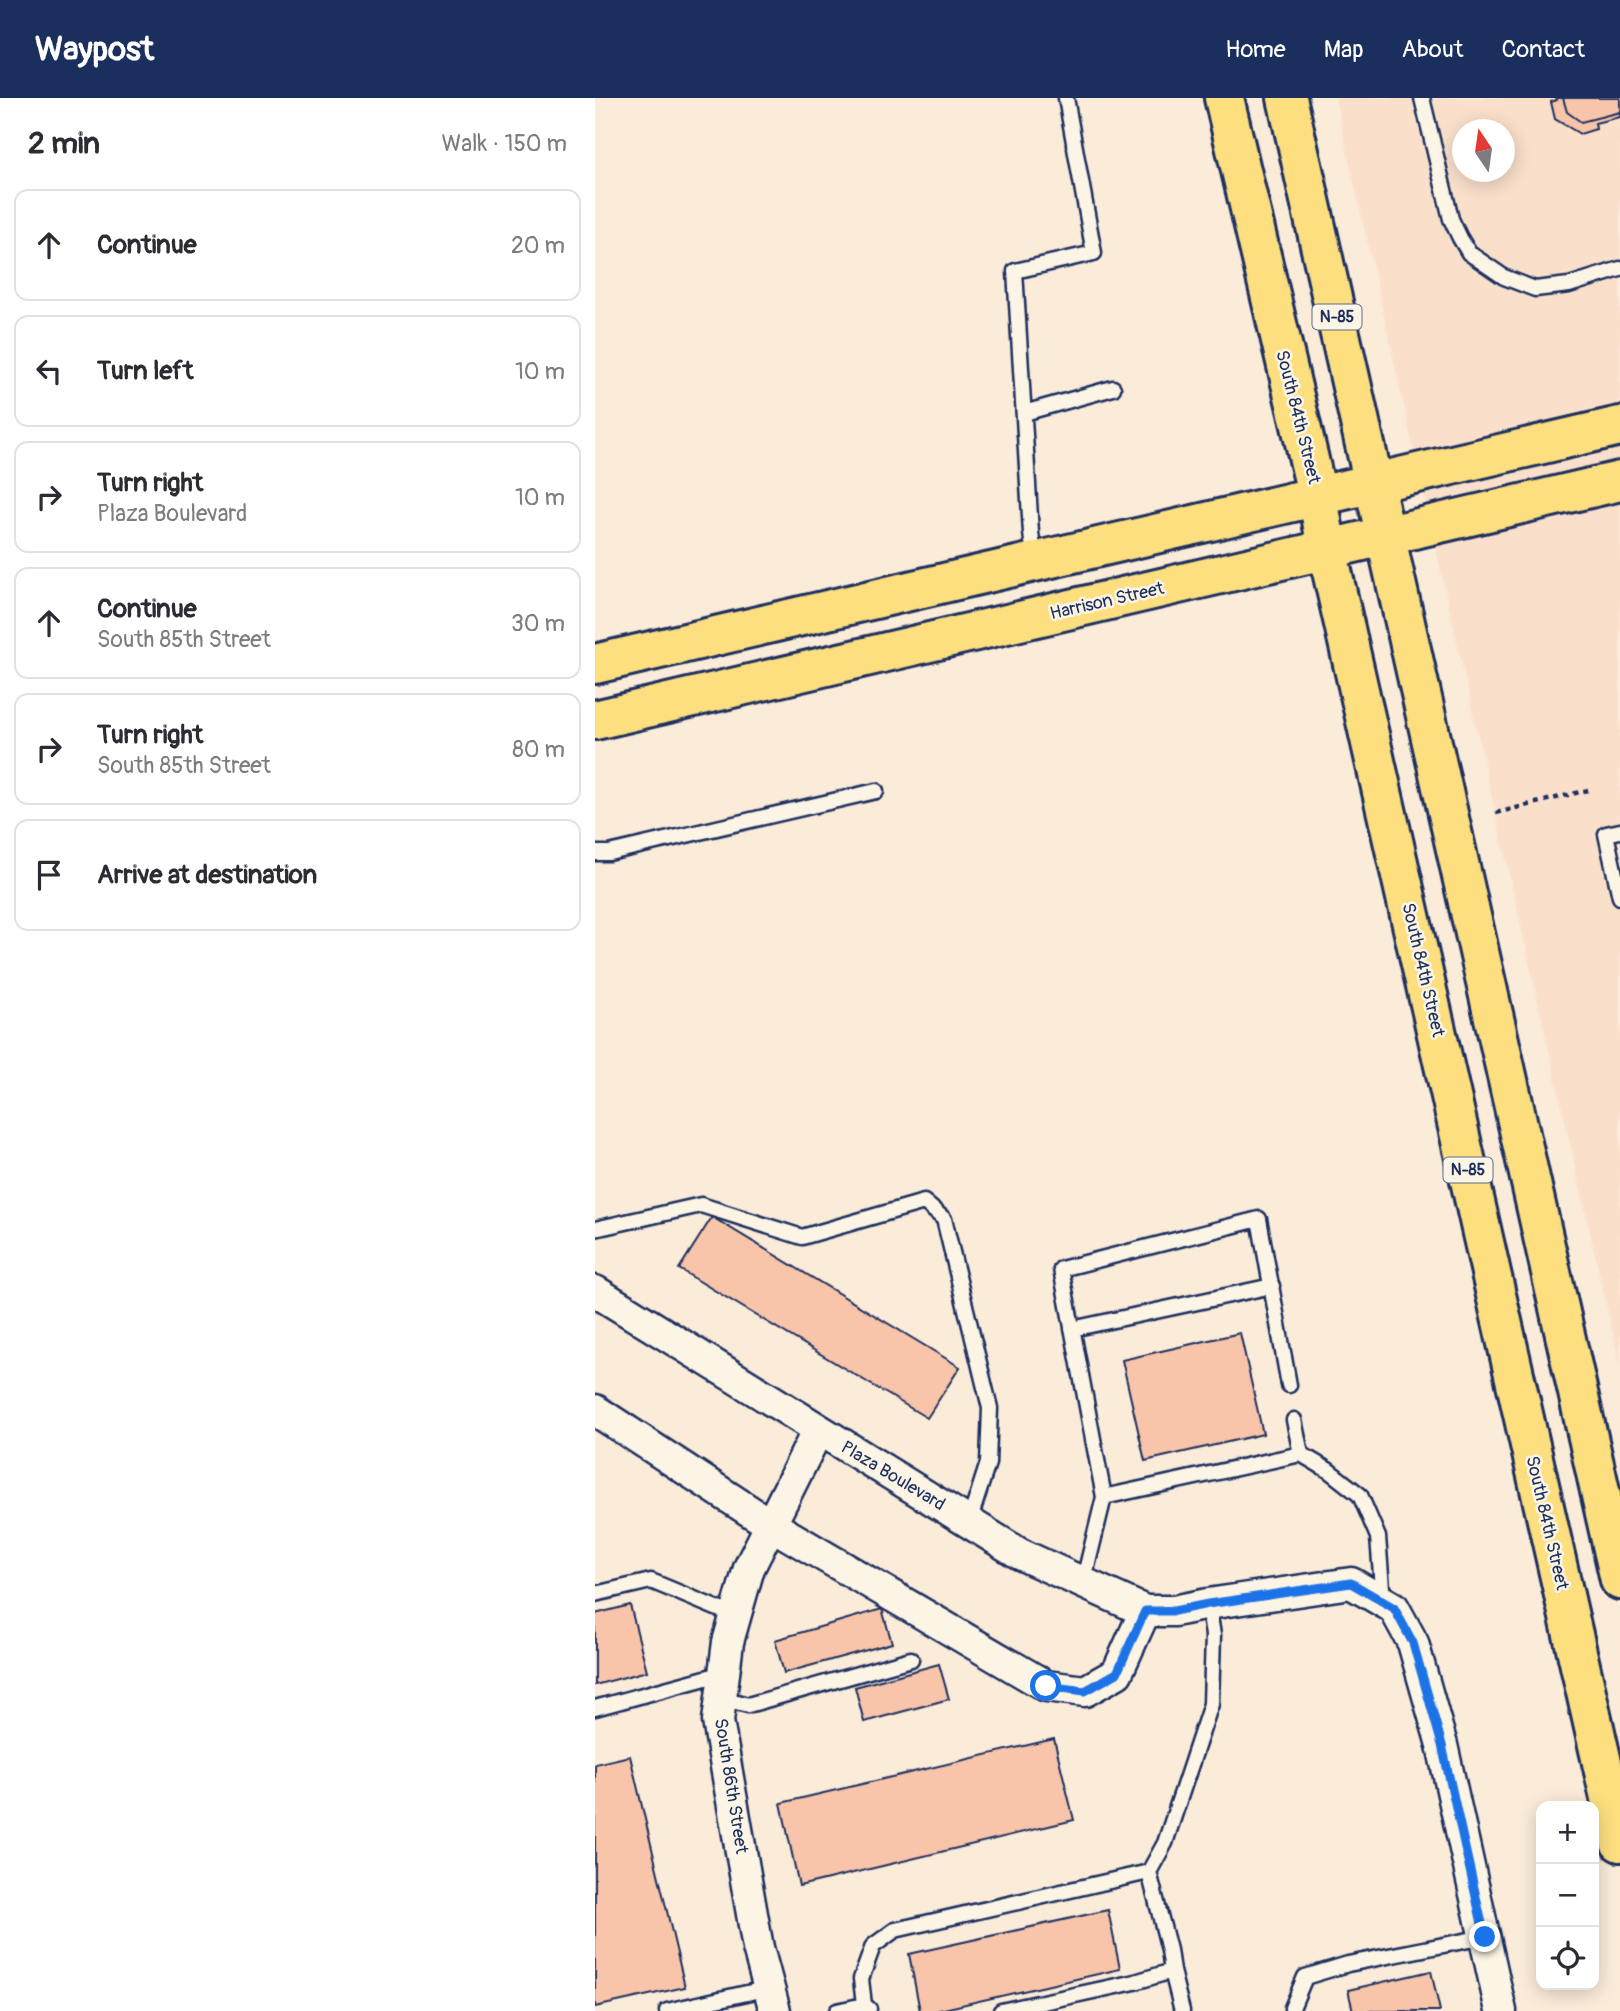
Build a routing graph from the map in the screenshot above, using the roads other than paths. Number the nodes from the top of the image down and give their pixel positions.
1 (1066, 98) edge
2 (1224, 98) edge
3 (1287, 98) edge
4 (1422, 98) edge
5 (1620, 269) edge
6 (1114, 388) dead end
7 (1024, 413) junction
8 (1620, 426) edge
9 (1620, 481) edge
10 (1375, 484) junction
11 (1318, 498) junction
12 (1387, 536) junction
13 (1327, 549) junction
14 (1035, 563) junction
15 (595, 664) edge
16 (595, 720) edge
17 (876, 791) dead end
18 (1620, 831) edge
19 (595, 853) edge
20 (1620, 897) edge
21 (595, 1229) edge
22 (1272, 1286) junction
23 (595, 1291) edge
24 (1072, 1329) junction
25 (1289, 1385) dead end
26 (595, 1410) edge
27 (1294, 1420) dead end
28 (818, 1430) junction
29 (1301, 1454) junction
30 (1104, 1497) junction
31 (969, 1522) junction
32 (771, 1525) junction
33 (1620, 1580) edge
34 (1083, 1583) junction
35 (595, 1594) edge
36 (1383, 1602) junction
37 (1208, 1604) junction
38 (1145, 1611) junction
39 (735, 1616) junction
40 (911, 1659) dead end
41 (722, 1686) junction
42 (595, 1707) edge
43 (1620, 1842) edge
44 (1149, 1872) junction
45 (1485, 1937) junction
46 (1172, 1971) junction
47 (772, 2000) edge
48 (867, 2008) edge
49 (667, 2011) edge
50 (838, 2011) edge
51 (1001, 2011) edge
52 (1182, 2011) edge
53 (1293, 2011) edge
54 (1501, 2011) edge

1 - 7 lane
2 - 11 main road, South 84th Street / N-85
3 - 10 main road, N-85
4 - 5 lane
6 - 7 lane
7 - 14 lane
8 - 10 main road
9 - 12 main road, Harrison Street
10 - 11 main road
10 - 12 main road, N-85
11 - 13 main road, South 84th Street / N-85
11 - 14 main road
12 - 13 main road, Harrison Street
12 - 33 main road, N-85
13 - 16 main road, Harrison Street
13 - 43 main road, South 84th Street / N-85
14 - 15 main road
17 - 19 lane
18 - 20 lane
21 - 31 lane
22 - 24 lane
22 - 24 lane
22 - 25 lane
23 - 28 street, Plaza Boulevard
24 - 30 lane
26 - 32 street
27 - 29 lane
28 - 31 street, Plaza Boulevard
28 - 32 street, South 86th Street
29 - 30 lane
29 - 36 lane
30 - 34 lane
31 - 34 street, Plaza Boulevard
32 - 38 street
32 - 39 street, South 86th Street
34 - 38 street, Plaza Boulevard
35 - 39 lane
36 - 37 street, Plaza Boulevard
36 - 45 street, Plaza Boulevard
37 - 38 street, Plaza Boulevard
37 - 44 lane
39 - 41 street, South 86th Street
40 - 41 lane
41 - 42 lane
41 - 47 street, South 86th Street
44 - 46 lane
44 - 48 lane
45 - 53 lane
45 - 54 street, Plaza Boulevard
46 - 51 lane
46 - 52 lane
47 - 49 lane
48 - 50 lane

